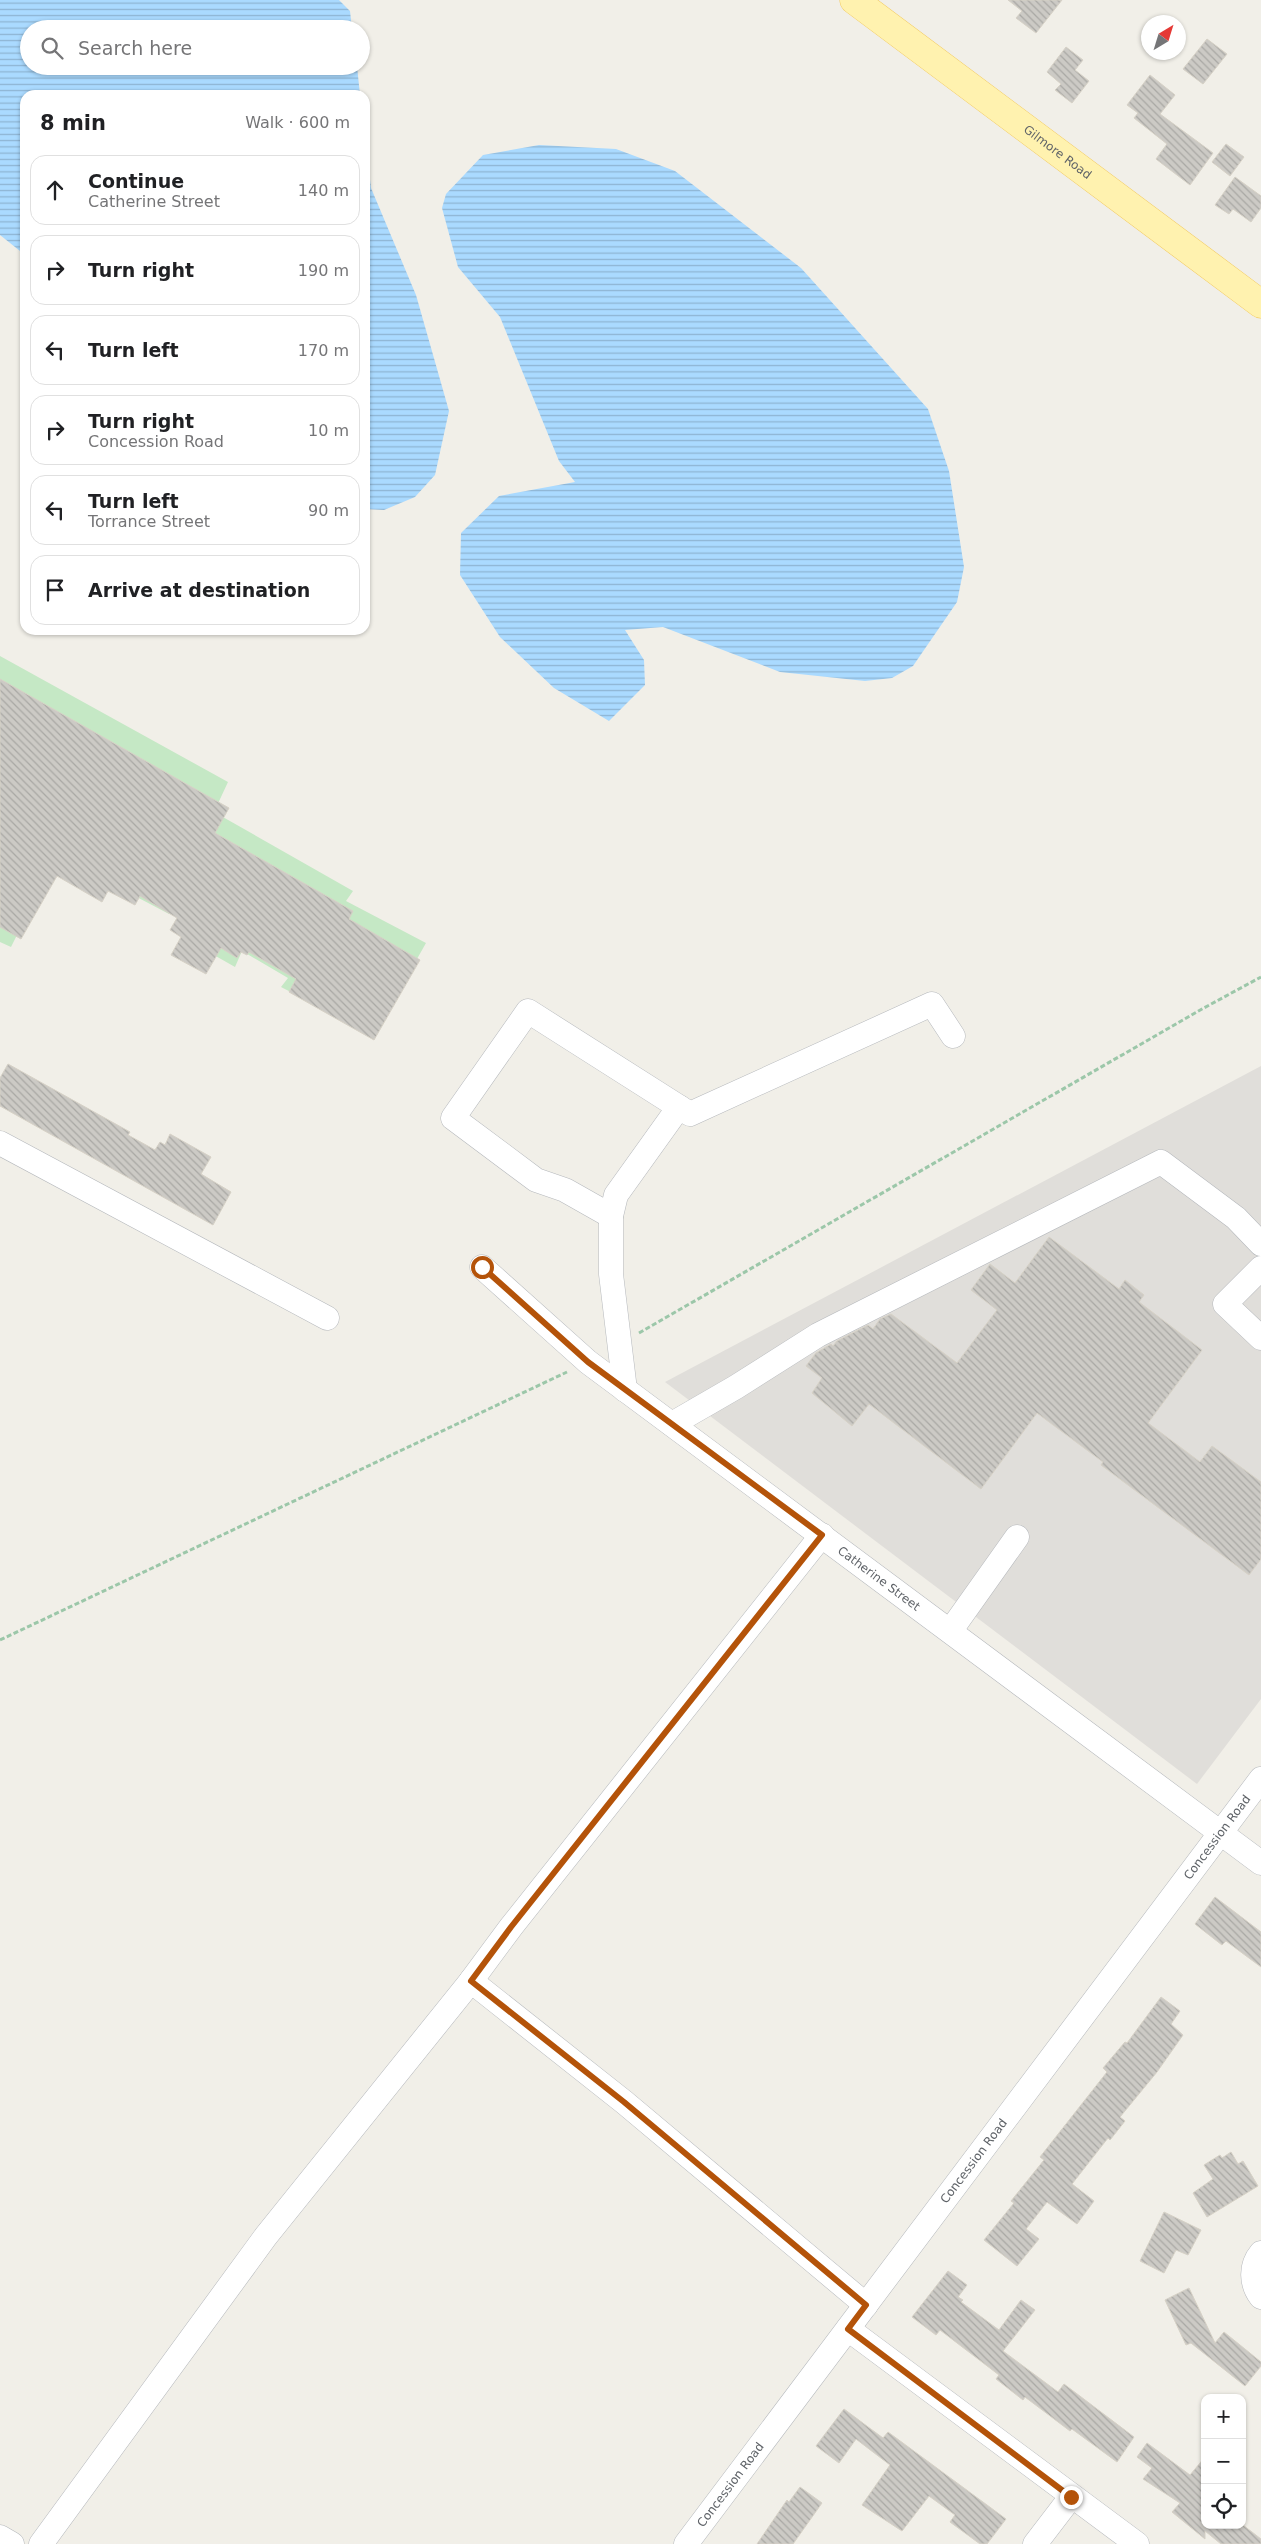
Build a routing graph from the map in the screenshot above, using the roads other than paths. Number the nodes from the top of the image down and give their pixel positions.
1 (854, 0) edge
2 (1261, 304) edge
3 (954, 1036) dead end
4 (679, 1107) junction
5 (0, 1143) edge
6 (611, 1216) junction
7 (1261, 1244) edge
8 (482, 1267) dead end
9 (1261, 1268) edge
10 (327, 1318) dead end
11 (1261, 1338) edge
12 (625, 1390) junction
13 (672, 1424) junction
14 (822, 1535) junction
15 (1018, 1537) dead end
16 (951, 1630) junction
17 (1261, 1779) edge
18 (1221, 1833) junction
19 (1261, 1862) edge
20 (471, 1981) junction
21 (1261, 2253) edge
22 (1261, 2297) edge
23 (866, 2305) junction
24 (848, 2329) junction
25 (1071, 2497) junction
26 (0, 2537) edge
27 (12, 2544) edge
28 (41, 2544) edge
29 (686, 2544) edge
30 (1035, 2544) edge
31 (1137, 2544) edge

1 - 2 main road, Gilmore Road
3 - 4 street
4 - 6 street
4 - 6 street
5 - 10 street
6 - 12 street
7 - 13 street
8 - 12 street, Catherine Street
9 - 11 street
12 - 13 street, Catherine Street
13 - 14 street, Catherine Street
14 - 16 street, Catherine Street
14 - 20 street
15 - 16 street
16 - 18 street, Catherine Street
17 - 18 street, Concession Road
18 - 19 street, Catherine Street
18 - 23 street, Concession Road
20 - 23 street
20 - 28 street
21 - 22 street
23 - 24 street, Concession Road
24 - 25 street
24 - 29 street, Concession Road
25 - 30 street
25 - 31 street
26 - 27 street

